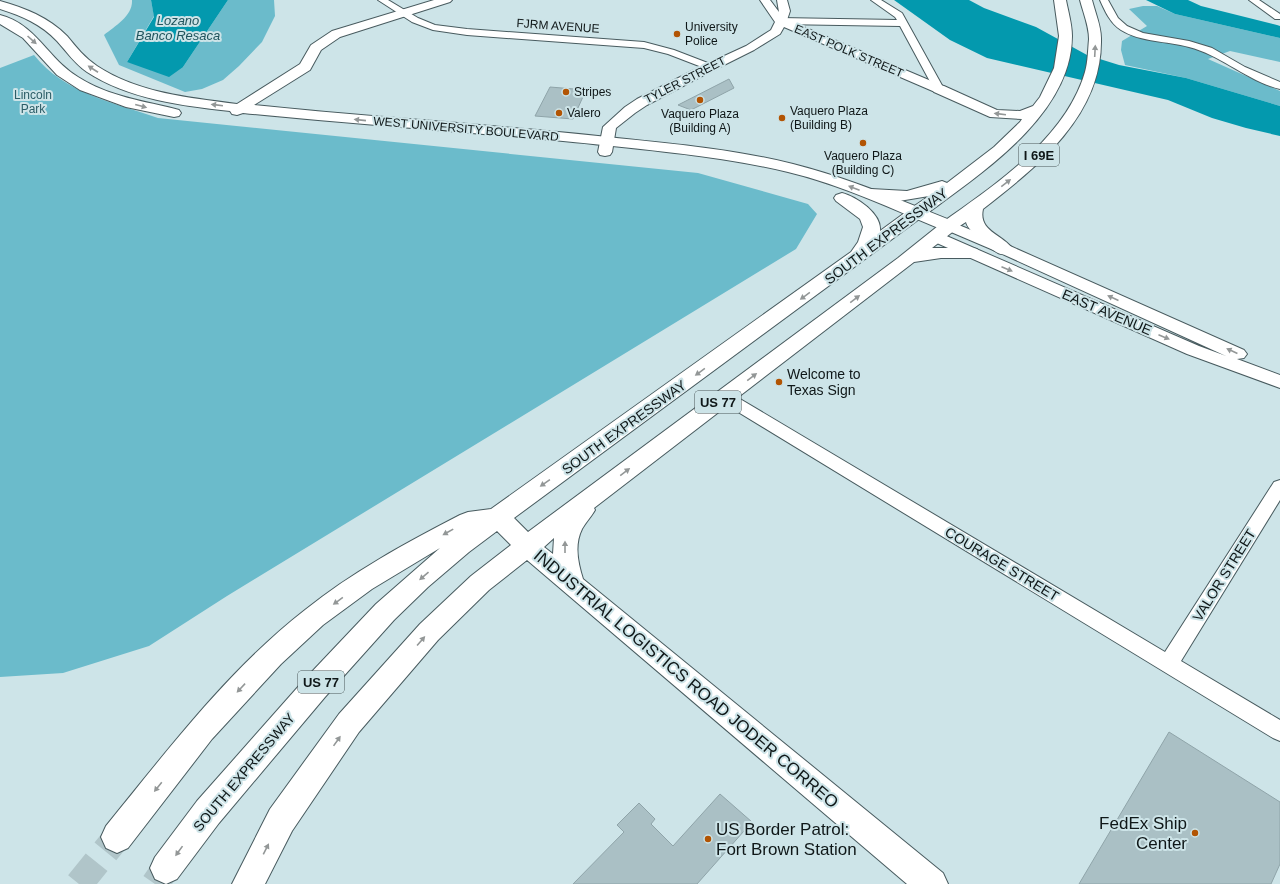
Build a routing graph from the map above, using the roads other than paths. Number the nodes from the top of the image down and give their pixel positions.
1 (382, 0) edge
2 (446, 0) edge
3 (765, 0) edge
4 (782, 0) edge
5 (875, 0) edge
6 (1060, 0) edge
7 (1086, 0) edge
8 (1104, 0) edge
9 (1253, 0) edge
10 (0, 5) edge
11 (405, 13) junction
12 (1279, 13) edge
13 (0, 19) edge
14 (780, 21) junction
15 (903, 23) junction
16 (75, 53) junction
17 (51, 60) junction
18 (710, 67) junction
19 (1280, 86) edge
20 (939, 89) junction
21 (240, 108) junction
22 (1038, 109) junction
23 (190, 115) dead end
24 (607, 147) junction
25 (962, 179) junction
26 (803, 186) dead end
27 (872, 194) junction
28 (975, 207) junction
29 (910, 218) junction
30 (942, 232) junction
31 (1004, 249) junction
32 (971, 254) junction
33 (908, 258) junction
34 (850, 262) junction
35 (1280, 373) edge
36 (1280, 382) edge
37 (725, 397) junction
38 (1280, 486) edge
39 (598, 492) junction
40 (498, 517) junction
41 (528, 546) junction
42 (572, 585) junction
43 (1168, 664) junction
44 (1280, 731) edge
45 (117, 837) tunnel mouth
46 (166, 868) tunnel mouth
47 (248, 884) edge
48 (932, 884) edge

1 - 11 street, FJRM AVENUE
2 - 11 main road
3 - 14 street
4 - 14 street, EAST POLK STREET
5 - 15 street
6 - 22 main road, SOUTH EXPRESSWAY / I 69E
28 -> 7 main road, I 69E
8 - 19 street
9 - 12 street
10 - 16 main road, WEST UNIVERSITY BOULEVARD
11 - 18 street, FJRM AVENUE
11 - 21 main road
13 -> 17 main road
14 - 15 street
14 - 18 street, TYLER STREET
14 - 20 street, EAST POLK STREET
15 - 20 street
16 - 17 main road
21 -> 16 main road, WEST UNIVERSITY BOULEVARD
17 -> 23 main road
18 - 24 street, TYLER STREET
22 -> 20 main road
24 -> 21 main road, WEST UNIVERSITY BOULEVARD
21 - 24 main road, WEST UNIVERSITY BOULEVARD
22 - 25 main road, SOUTH EXPRESSWAY / I 69E
24 - 26 main road, WEST UNIVERSITY BOULEVARD
27 -> 24 main road, WEST UNIVERSITY BOULEVARD
25 - 27 main road
25 - 29 main road, SOUTH EXPRESSWAY / I 69E
27 - 29 main road, WEST UNIVERSITY BOULEVARD
28 - 30 main road, I 69E
28 - 31 main road
29 - 30 main road, WEST UNIVERSITY BOULEVARD
29 - 34 main road, SOUTH EXPRESSWAY / US 77
29 - 34 main road, WEST UNIVERSITY BOULEVARD
30 - 31 street, EAST AVENUE
30 - 32 street, EAST AVENUE
30 - 33 main road, US 77
35 -> 31 street, EAST AVENUE
32 - 33 main road
32 -> 36 street, EAST AVENUE
37 -> 33 main road, US 77
34 -> 40 main road, SOUTH EXPRESSWAY / US 77
39 -> 37 main road, US 77
37 - 43 street, COURAGE STREET
38 - 43 street, VALOR STREET
39 - 41 main road, US 77
42 -> 39 main road
40 - 41 main road, INDUSTRIAL LOGISTICS ROAD JODER CORREO
40 -> 45 main road
40 -> 46 main road, SOUTH EXPRESSWAY / US 77
41 - 42 main road, INDUSTRIAL LOGISTICS ROAD JODER CORREO
47 -> 41 main road, US 77
42 - 48 main road, INDUSTRIAL LOGISTICS ROAD JODER CORREO
43 - 44 street, COURAGE STREET

